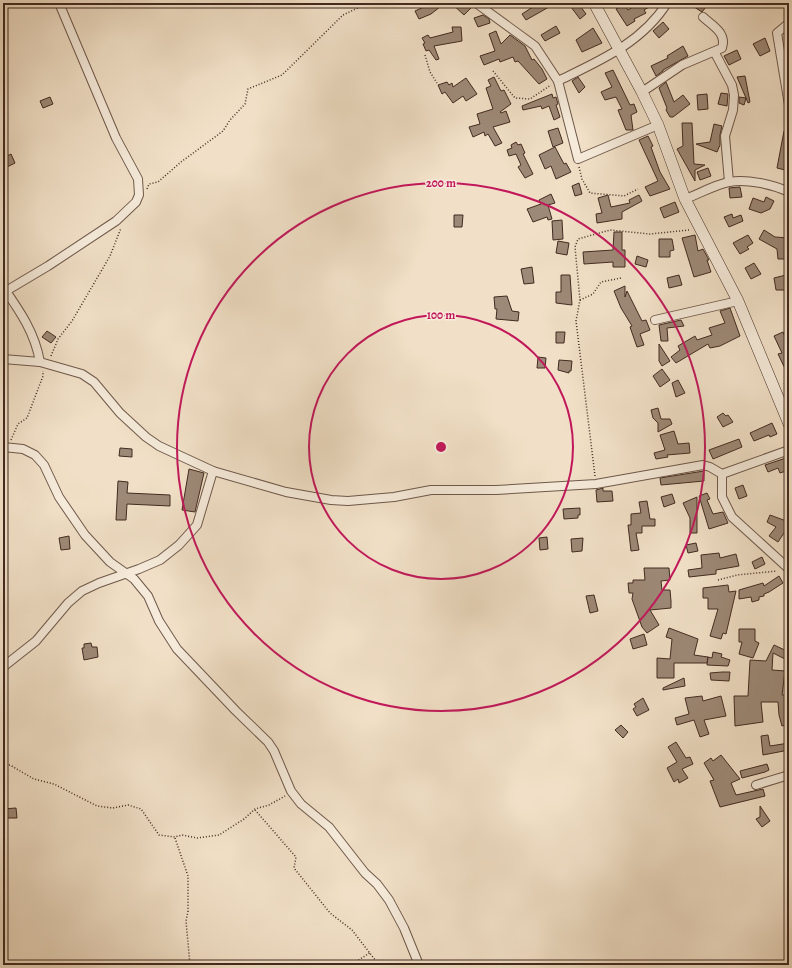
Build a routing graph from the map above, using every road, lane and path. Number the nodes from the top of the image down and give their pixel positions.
1 (59, 3) edge
2 (368, 3) edge
3 (476, 3) edge
4 (594, 3) edge
5 (667, 3) edge
6 (703, 17) dead end
7 (789, 23) edge
8 (619, 50) junction
9 (715, 53) junction
10 (425, 55) dead end
11 (494, 71) dead end
12 (558, 81) junction
13 (437, 83) dead end
14 (642, 92) junction
15 (789, 105) edge
16 (658, 125) junction
17 (578, 159) junction
18 (729, 182) junction
19 (638, 189) dead end
20 (146, 190) dead end
21 (789, 192) edge
22 (685, 199) junction
23 (123, 225) dead end
24 (700, 228) junction
25 (621, 278) dead end
26 (4, 289) edge
27 (580, 300) junction
28 (738, 301) junction
29 (655, 320) dead end
30 (3, 359) edge
31 (44, 363) junction
32 (789, 424) edge
33 (6, 448) edge
34 (789, 450) edge
35 (213, 471) junction
36 (722, 474) junction
37 (596, 484) junction
38 (786, 570) edge
39 (125, 574) junction
40 (718, 580) dead end
41 (3, 667) edge
42 (3, 765) edge
43 (789, 775) edge
44 (756, 785) dead end
45 (291, 791) junction
46 (255, 809) junction
47 (175, 837) junction
48 (371, 952) junction
49 (190, 965) edge
50 (351, 965) edge
51 (379, 965) edge
52 (419, 965) edge

1 - 26 street
2 - 20 path
3 - 12 street
4 - 8 street
5 - 8 street
6 - 9 street
7 - 15 street
8 - 12 street
8 - 14 street
9 - 14 street
9 - 18 street
10 - 13 path
11 - 12 path
12 - 17 street
14 - 16 street
16 - 17 street
16 - 22 street
17 - 19 path
18 - 21 street
18 - 22 street
22 - 24 street
23 - 31 path
24 - 27 path
24 - 28 street
25 - 27 path
26 - 31 street
27 - 37 path
28 - 29 street
28 - 32 street
30 - 31 street
31 - 33 path
31 - 35 street
33 - 39 street
34 - 36 street
35 - 37 street
35 - 39 street
36 - 37 street
36 - 38 street
38 - 40 path
39 - 41 street
39 - 45 street
42 - 47 path
43 - 44 street
45 - 46 path
45 - 52 street
46 - 47 path
46 - 48 path
47 - 49 path
48 - 50 path
48 - 51 path

